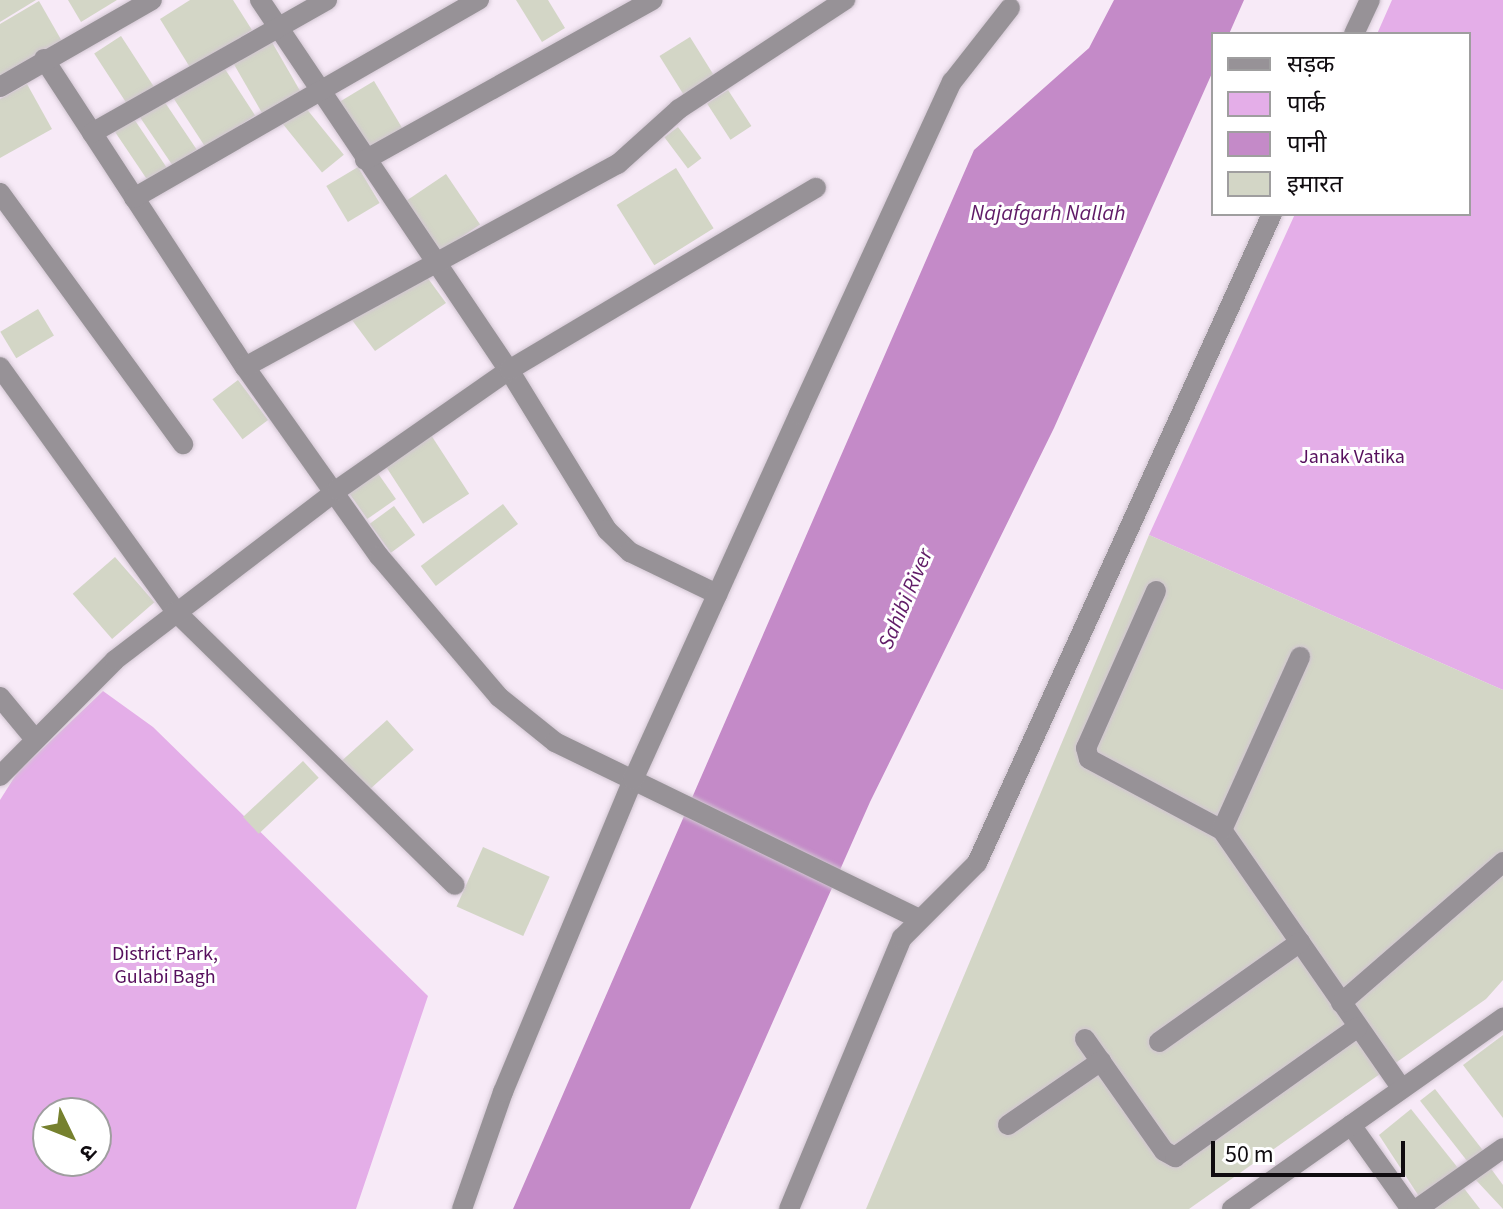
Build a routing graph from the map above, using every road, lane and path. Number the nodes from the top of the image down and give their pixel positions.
1 (152, 0) edge
2 (260, 0) edge
3 (327, 0) edge
4 (479, 0) edge
5 (652, 0) edge
6 (845, 0) edge
7 (1370, 0) edge
8 (1010, 8) dead end
9 (278, 27) junction
10 (1355, 32) edge
11 (44, 59) junction
12 (0, 87) edge
13 (321, 91) junction
14 (92, 133) junction
15 (365, 160) junction
16 (816, 188) dead end
17 (0, 193) edge
18 (134, 198) junction
19 (1271, 216) edge
20 (433, 261) junction
21 (0, 367) edge
22 (245, 367) junction
23 (509, 370) junction
24 (183, 444) dead end
25 (337, 490) junction
26 (1156, 591) dead end
27 (717, 594) junction
28 (176, 612) junction
29 (1300, 657) dead end
30 (0, 697) edge
31 (34, 738) junction
32 (0, 776) edge
33 (633, 780) junction
34 (1222, 830) junction
35 (1503, 862) edge
36 (455, 885) dead end
37 (918, 918) junction
38 (1300, 942) junction
39 (1341, 1003) junction
40 (1503, 1018) edge
41 (1358, 1027) junction
42 (1085, 1039) dead end
43 (1159, 1042) dead end
44 (1101, 1061) junction
45 (1401, 1088) junction
46 (1008, 1125) dead end
47 (1351, 1125) junction
48 (1503, 1148) edge
49 (462, 1209) edge
50 (789, 1209) edge
51 (1232, 1209) edge
52 (1411, 1209) edge
53 (1417, 1209) edge

1 - 11 street
2 - 9 street
3 - 9 street
4 - 13 street
5 - 15 street
6 - 20 street
7 - 10 street
8 - 27 street
9 - 13 street
9 - 14 street
11 - 12 street
11 - 14 street
13 - 15 street
13 - 18 street
14 - 18 street
15 - 20 street
16 - 23 street
17 - 24 street
18 - 22 street
19 - 37 street
20 - 22 street
20 - 23 street
21 - 28 street
22 - 25 street
23 - 25 street
23 - 27 street
25 - 28 street
25 - 33 street
26 - 34 street
27 - 33 street
28 - 31 street
28 - 36 street
29 - 34 street
30 - 31 street
31 - 32 street
33 - 37 street
33 - 49 street
34 - 38 street
35 - 39 street
37 - 50 street
38 - 39 street
38 - 43 street
39 - 41 street
40 - 45 street
41 - 44 street
41 - 45 street
42 - 44 street
44 - 46 street
45 - 47 street
47 - 51 street
47 - 52 street
48 - 53 street

